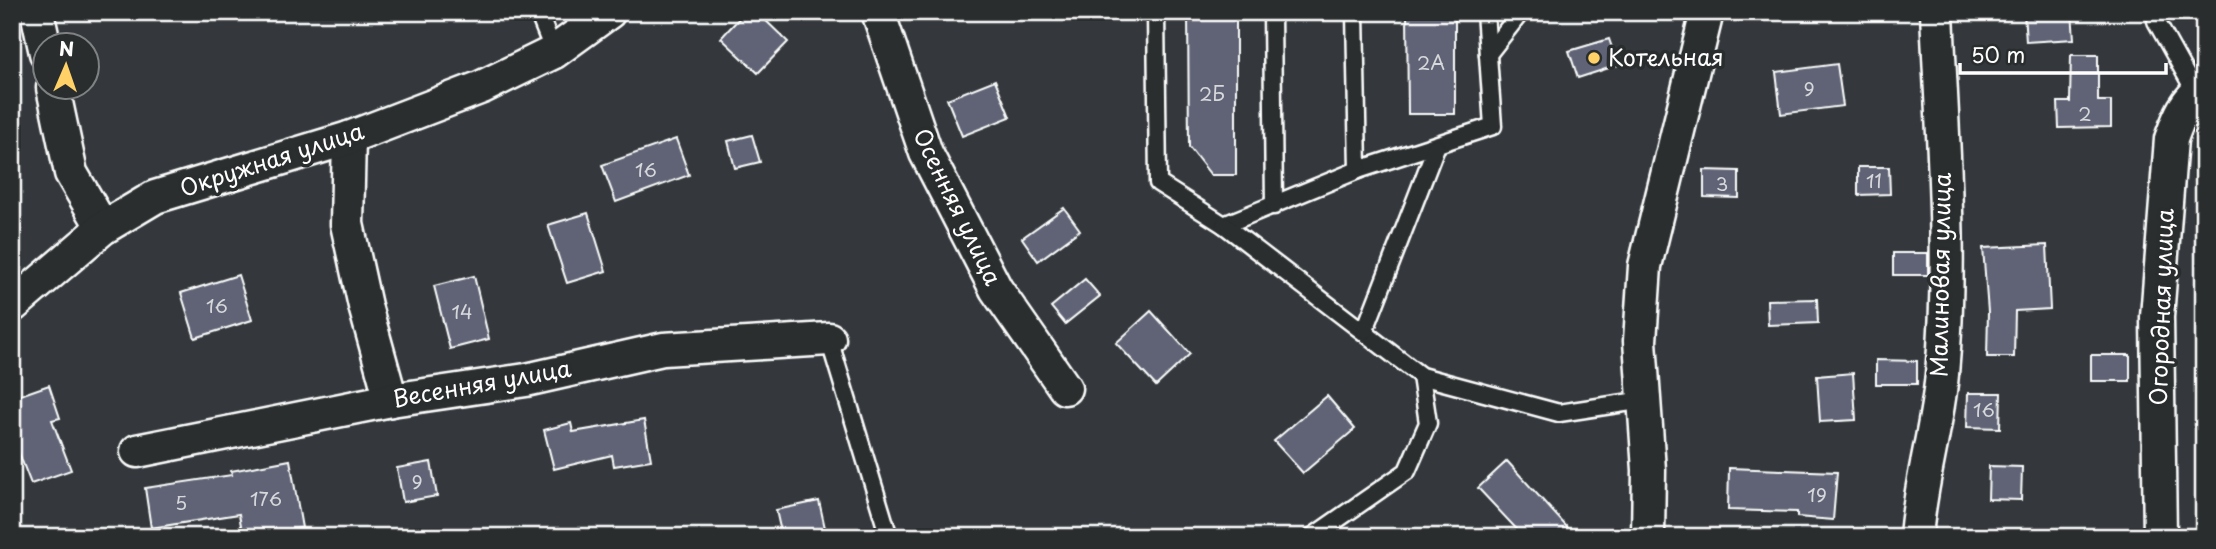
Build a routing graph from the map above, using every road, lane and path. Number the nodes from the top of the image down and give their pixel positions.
1 (37, 12) edge
2 (538, 12) edge
3 (609, 12) edge
4 (878, 12) edge
5 (1156, 12) edge
6 (1272, 12) edge
7 (1355, 12) edge
8 (1485, 12) edge
9 (1521, 12) edge
10 (1707, 12) edge
11 (1937, 12) edge
12 (2157, 21) dead end
13 (41, 32) edge
14 (554, 51) junction
15 (1488, 54) junction
16 (2200, 91) edge
17 (56, 102) edge
18 (349, 138) junction
19 (1436, 147) junction
20 (1358, 170) junction
21 (1274, 206) junction
22 (1224, 225) junction
23 (103, 228) junction
24 (12, 306) edge
25 (1365, 330) junction
26 (829, 339) joint
27 (1421, 376) junction
28 (1065, 388) dead end
29 (391, 400) junction
30 (1644, 400) junction
31 (137, 451) dead end
32 (889, 537) edge
33 (1312, 537) edge
34 (1648, 537) edge
35 (1916, 537) edge
36 (2160, 537) edge

1 - 13 street
2 - 14 lane
3 - 14 street, Окружная улица
4 - 28 street, Осенняя улица
5 - 22 lane
6 - 21 lane
7 - 20 lane
8 - 15 lane
9 - 15 lane
10 - 30 street
11 - 35 street, Малиновая улица
12 - 16 lane
14 - 18 street, Окружная улица
15 - 19 lane
16 - 36 street, Огородная улица
17 - 23 street
18 - 23 street, Окружная улица
18 - 29 street
19 - 20 lane
19 - 25 lane
20 - 21 lane
21 - 22 lane
22 - 25 lane
23 - 24 street, Окружная улица
25 - 27 lane
26 - 29 street, Весенняя улица
26 - 32 lane
27 - 30 lane
27 - 33 lane
29 - 31 street, Весенняя улица
30 - 34 street

